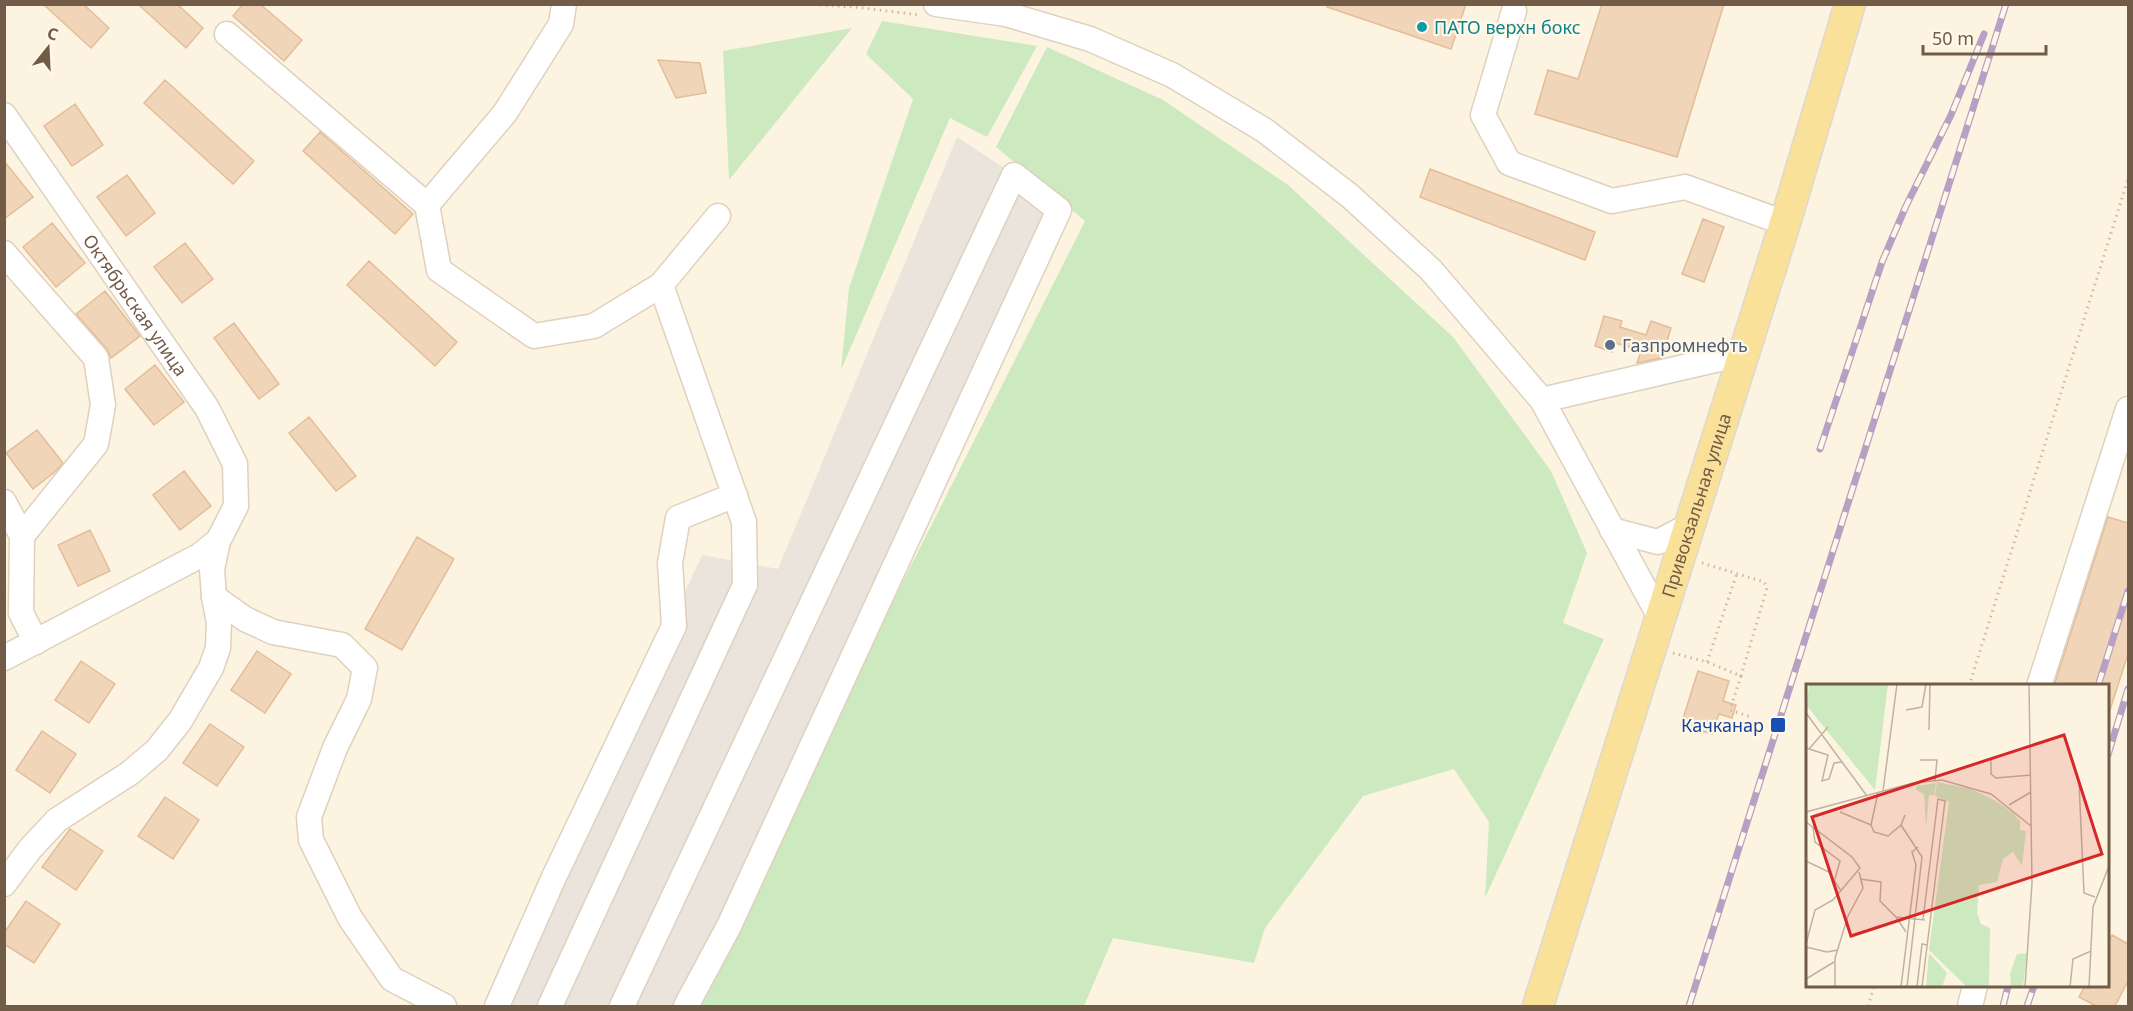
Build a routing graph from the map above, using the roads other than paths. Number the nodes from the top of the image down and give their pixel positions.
1 (564, 4) edge
2 (1850, 4) edge
3 (930, 10) edge
4 (1514, 11) dead end
5 (1035, 13) edge
6 (227, 34) dead end
7 (4, 116) edge
8 (427, 205) junction
9 (718, 216) dead end
10 (1785, 223) junction
11 (4, 253) edge
12 (662, 285) junction
13 (1745, 353) junction
14 (1542, 399) junction
15 (2128, 409) edge
16 (735, 495) junction
17 (4, 502) edge
18 (1692, 524) junction
19 (1612, 530) junction
20 (22, 536) junction
21 (218, 541) junction
22 (214, 597) junction
23 (1661, 619) junction
24 (36, 642) junction
25 (4, 658) edge
26 (2040, 684) edge
27 (4, 884) edge
28 (392, 979) junction
29 (1975, 987) edge
30 (405, 1006) edge
31 (444, 1006) edge
32 (497, 1006) edge
33 (550, 1006) edge
34 (622, 1006) edge
35 (686, 1006) edge
36 (1538, 1006) edge
37 (1970, 1006) edge

1 - 8 street
2 - 10 main road, Привокзальная улица
3 - 5 street
4 - 10 street
5 - 14 street
6 - 8 street
7 - 21 street, Октябрьская улица
8 - 12 street
9 - 12 street
10 - 13 main road, Привокзальная улица
11 - 20 street
12 - 16 street
13 - 14 street
13 - 18 main road, Привокзальная улица
14 - 19 street
15 - 26 street
16 - 32 street
16 - 33 street
17 - 20 street
18 - 19 street
18 - 23 main road, Привокзальная улица
19 - 23 street
20 - 24 street
21 - 22 street
21 - 24 street
22 - 27 street
22 - 28 street
23 - 36 main road, Привокзальная улица
24 - 25 street
28 - 30 street
28 - 31 street
29 - 37 street
34 - 35 street

